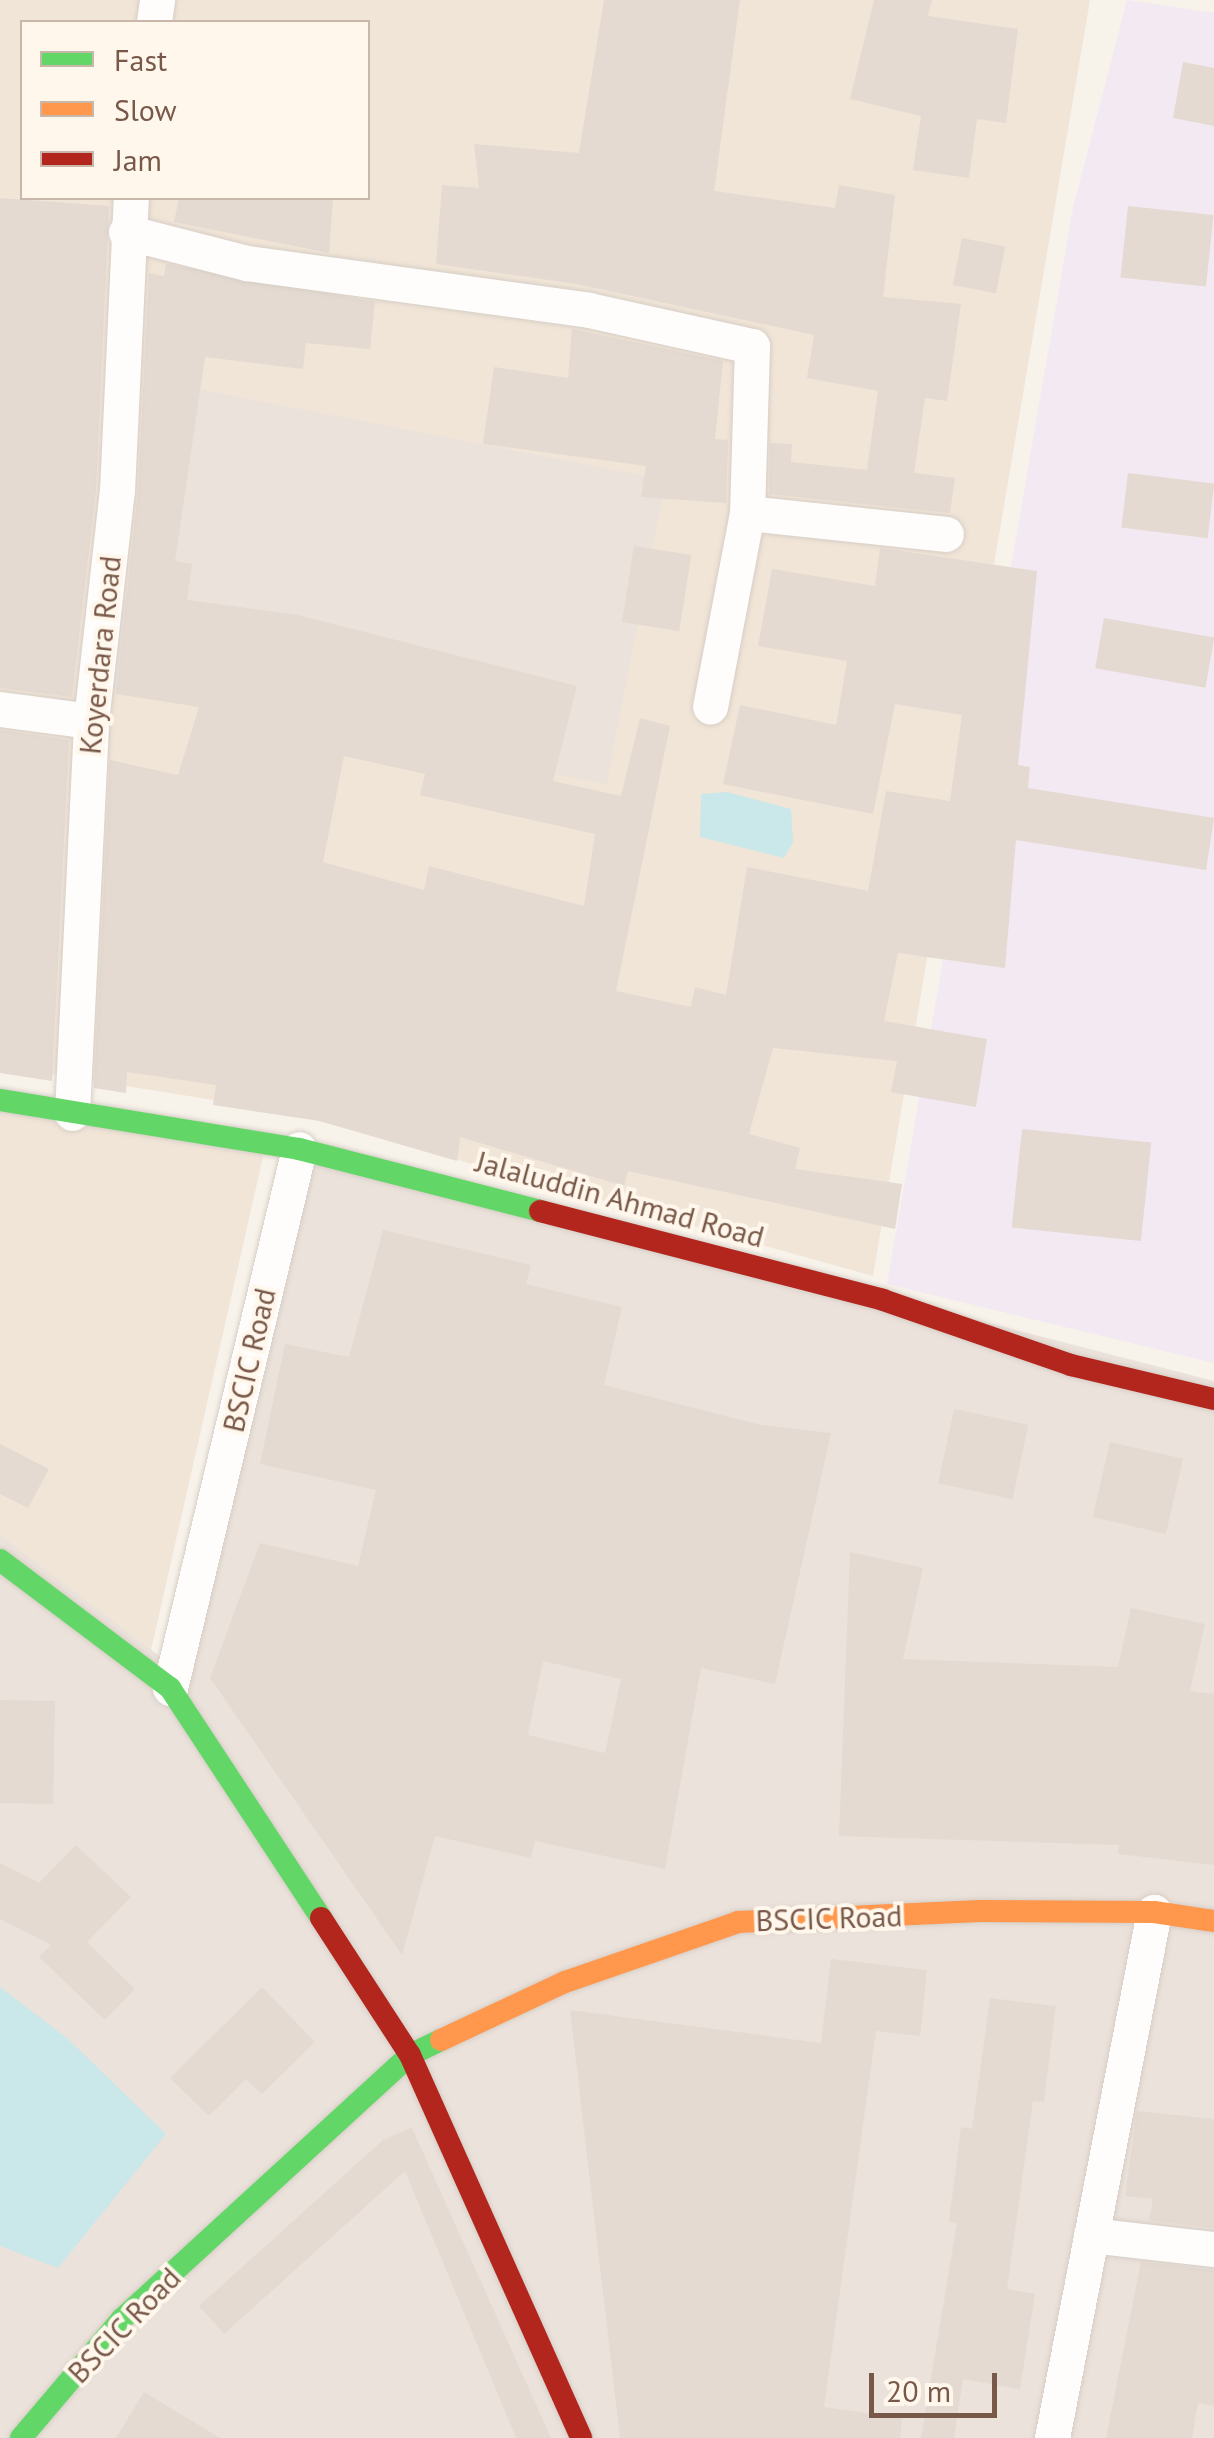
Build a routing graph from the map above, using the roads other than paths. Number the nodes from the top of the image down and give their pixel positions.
1 (129, 214) edge
2 (746, 514) junction
3 (946, 534) dead end
4 (710, 706) dead end
5 (0, 708) edge
6 (91, 721) junction
7 (2, 1104) edge
8 (72, 1113) junction
9 (300, 1149) junction
10 (1214, 1399) edge
11 (0, 1560) edge
12 (170, 1688) junction
13 (1154, 1912) junction
14 (1214, 1921) edge
15 (410, 2054) junction
16 (1091, 2235) junction
17 (1214, 2248) edge
18 (21, 2438) edge
19 (582, 2438) edge
20 (1052, 2438) edge

1 - 2 street
1 - 6 street, Koyerdara Road
2 - 3 street
2 - 4 street
5 - 6 street
6 - 8 street, Koyerdara Road
7 - 8 street, Jalaluddin Ahmad Road
8 - 9 street, Jalaluddin Ahmad Road
9 - 10 street, Jalaluddin Ahmad Road
9 - 12 street, BSCIC Road
11 - 12 street
12 - 15 street
13 - 14 street, BSCIC Road
13 - 15 street, BSCIC Road
13 - 16 street
15 - 18 street, BSCIC Road
15 - 19 street
16 - 17 street
16 - 20 street

